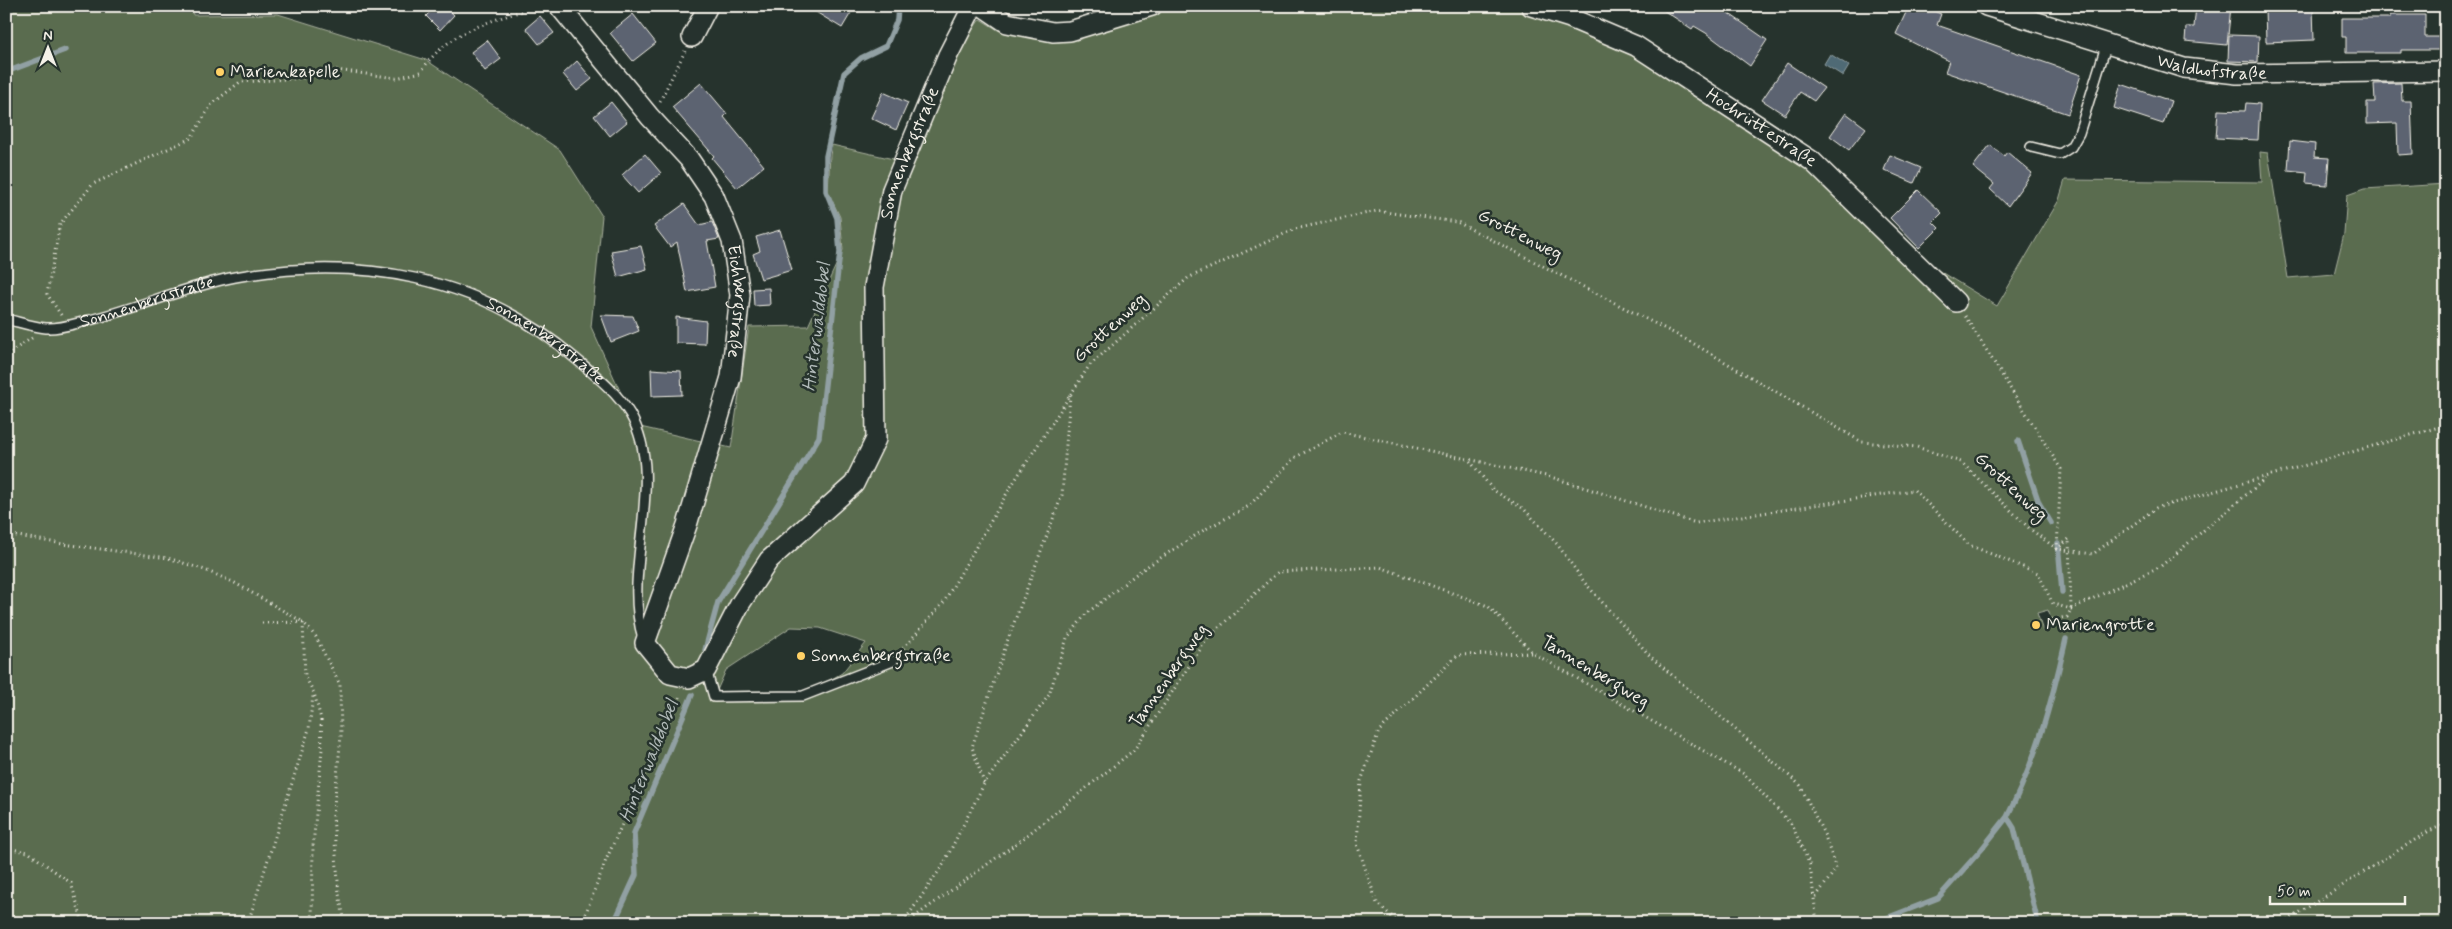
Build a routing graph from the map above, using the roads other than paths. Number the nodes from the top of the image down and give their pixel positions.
1 (558, 6) edge
2 (708, 6) edge
3 (973, 6) edge
4 (982, 6) edge
5 (1152, 6) edge
6 (1532, 6) edge
7 (1986, 6) edge
8 (692, 37) road end
9 (2106, 46) junction
10 (2446, 71) edge
11 (2031, 146) dead end
12 (1956, 302) road end
13 (6, 319) edge
14 (645, 643) junction
15 (893, 660) road end
16 (706, 670) junction

1 - 14 street, Eichbergstraße
2 - 8 street
3 - 16 street, Sonnenbergstraße
4 - 5 street
6 - 12 street, Hochrüttestraße
7 - 9 street, Waldhofstraße
9 - 10 street, Waldhofstraße
9 - 11 lane
13 - 14 lane, Sonnenbergstraße
14 - 16 street, Sonnenbergstraße
15 - 16 lane

